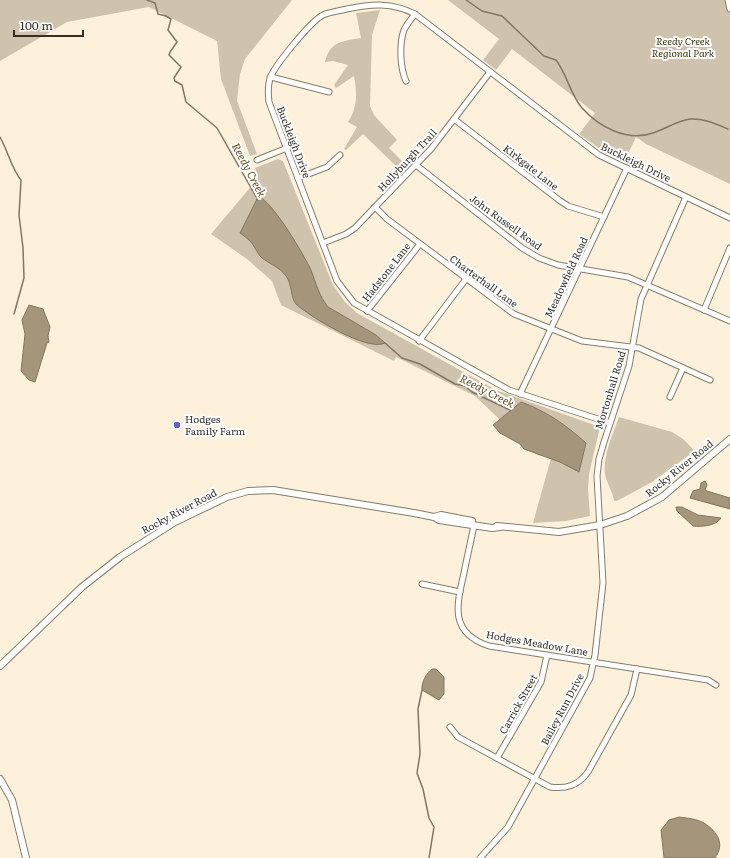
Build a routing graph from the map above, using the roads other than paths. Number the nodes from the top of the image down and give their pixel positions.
1 (728, 0) edge
2 (730, 10) edge
3 (415, 14) junction
4 (490, 72) junction
5 (270, 77) junction
6 (406, 81) dead end
7 (329, 92) dead end
8 (454, 119) junction
9 (286, 148) junction
10 (340, 155) dead end
11 (257, 160) dead end
12 (416, 165) junction
13 (627, 168) junction
14 (298, 178) junction
15 (686, 197) junction
16 (375, 208) junction
17 (604, 217) junction
18 (730, 218) edge
19 (323, 243) junction
20 (420, 244) junction
21 (730, 248) edge
22 (580, 268) junction
23 (466, 279) junction
24 (647, 285) junction
25 (704, 310) junction
26 (367, 311) junction
27 (730, 321) edge
28 (552, 329) junction
29 (419, 340) junction
30 (632, 347) junction
31 (683, 368) junction
32 (710, 380) dead end
33 (520, 394) junction
34 (670, 397) dead end
35 (610, 423) junction
36 (730, 438) edge
37 (434, 517) junction
38 (474, 525) junction
39 (600, 525) junction
40 (500, 527) junction
41 (422, 584) dead end
42 (460, 592) junction
43 (547, 655) junction
44 (593, 662) junction
45 (0, 666) edge
46 (636, 669) junction
47 (716, 685) dead end
48 (450, 727) dead end
49 (497, 758) junction
50 (0, 779) edge
51 (535, 779) junction
52 (26, 858) edge
53 (480, 858) edge

1 - 2 street
3 - 4 street, Buckleigh Drive
3 - 5 street, Buckleigh Drive
3 - 6 street
4 - 8 street, Hollyburgh Trail
4 - 13 street, Buckleigh Drive
5 - 7 street
5 - 9 street, Buckleigh Drive
8 - 12 street, Hollyburgh Trail
8 - 17 street, Kirkgate Lane
9 - 11 street
9 - 14 street, Buckleigh Drive
10 - 14 street
12 - 16 street, Hollyburgh Trail
12 - 22 street, John Russell Road
13 - 15 street, Buckleigh Drive
13 - 17 street, Meadowfield Road
14 - 19 street, Buckleigh Drive
15 - 18 street, Buckleigh Drive
15 - 24 street, Mortonhall Road
16 - 19 street, Hollyburgh Trail
16 - 20 street, Charterhall Lane
17 - 22 street, Meadowfield Road
19 - 26 street, Buckleigh Drive
20 - 23 street, Charterhall Lane
20 - 26 street, Hadstone Lane
21 - 25 street
22 - 24 street, John Russell Road
22 - 28 street, Meadowfield Road
23 - 28 street, Charterhall Lane
23 - 29 street
24 - 25 street, John Russell Road
24 - 30 street, Mortonhall Road
25 - 27 street, John Russell Road
26 - 29 street, Buckleigh Drive
28 - 30 street, Charterhall Lane
28 - 33 street, Meadowfield Road
29 - 33 street, Buckleigh Drive
30 - 31 street, Charterhall Lane
30 - 35 street, Mortonhall Road
31 - 32 street, Charterhall Lane
31 - 34 street
33 - 35 street, Buckleigh Drive
35 - 39 street, Mortonhall Road
36 - 39 street, Rocky River Road
37 - 38 street, Rocky River Road
37 - 40 street, Rocky River Road
37 - 45 street, Rocky River Road
38 - 40 street, Rocky River Road
38 - 42 street, Hodges Meadow Lane
39 - 40 street, Rocky River Road
39 - 44 street, Bailey Run Drive
41 - 42 street
42 - 43 street, Hodges Meadow Lane
43 - 44 street, Hodges Meadow Lane
43 - 49 street, Carrick Street
44 - 46 street, Hodges Meadow Lane
44 - 51 street, Bailey Run Drive
46 - 47 street, Hodges Meadow Lane
46 - 51 street
48 - 49 street
49 - 51 street
50 - 52 street
51 - 53 street, Bailey Run Drive

